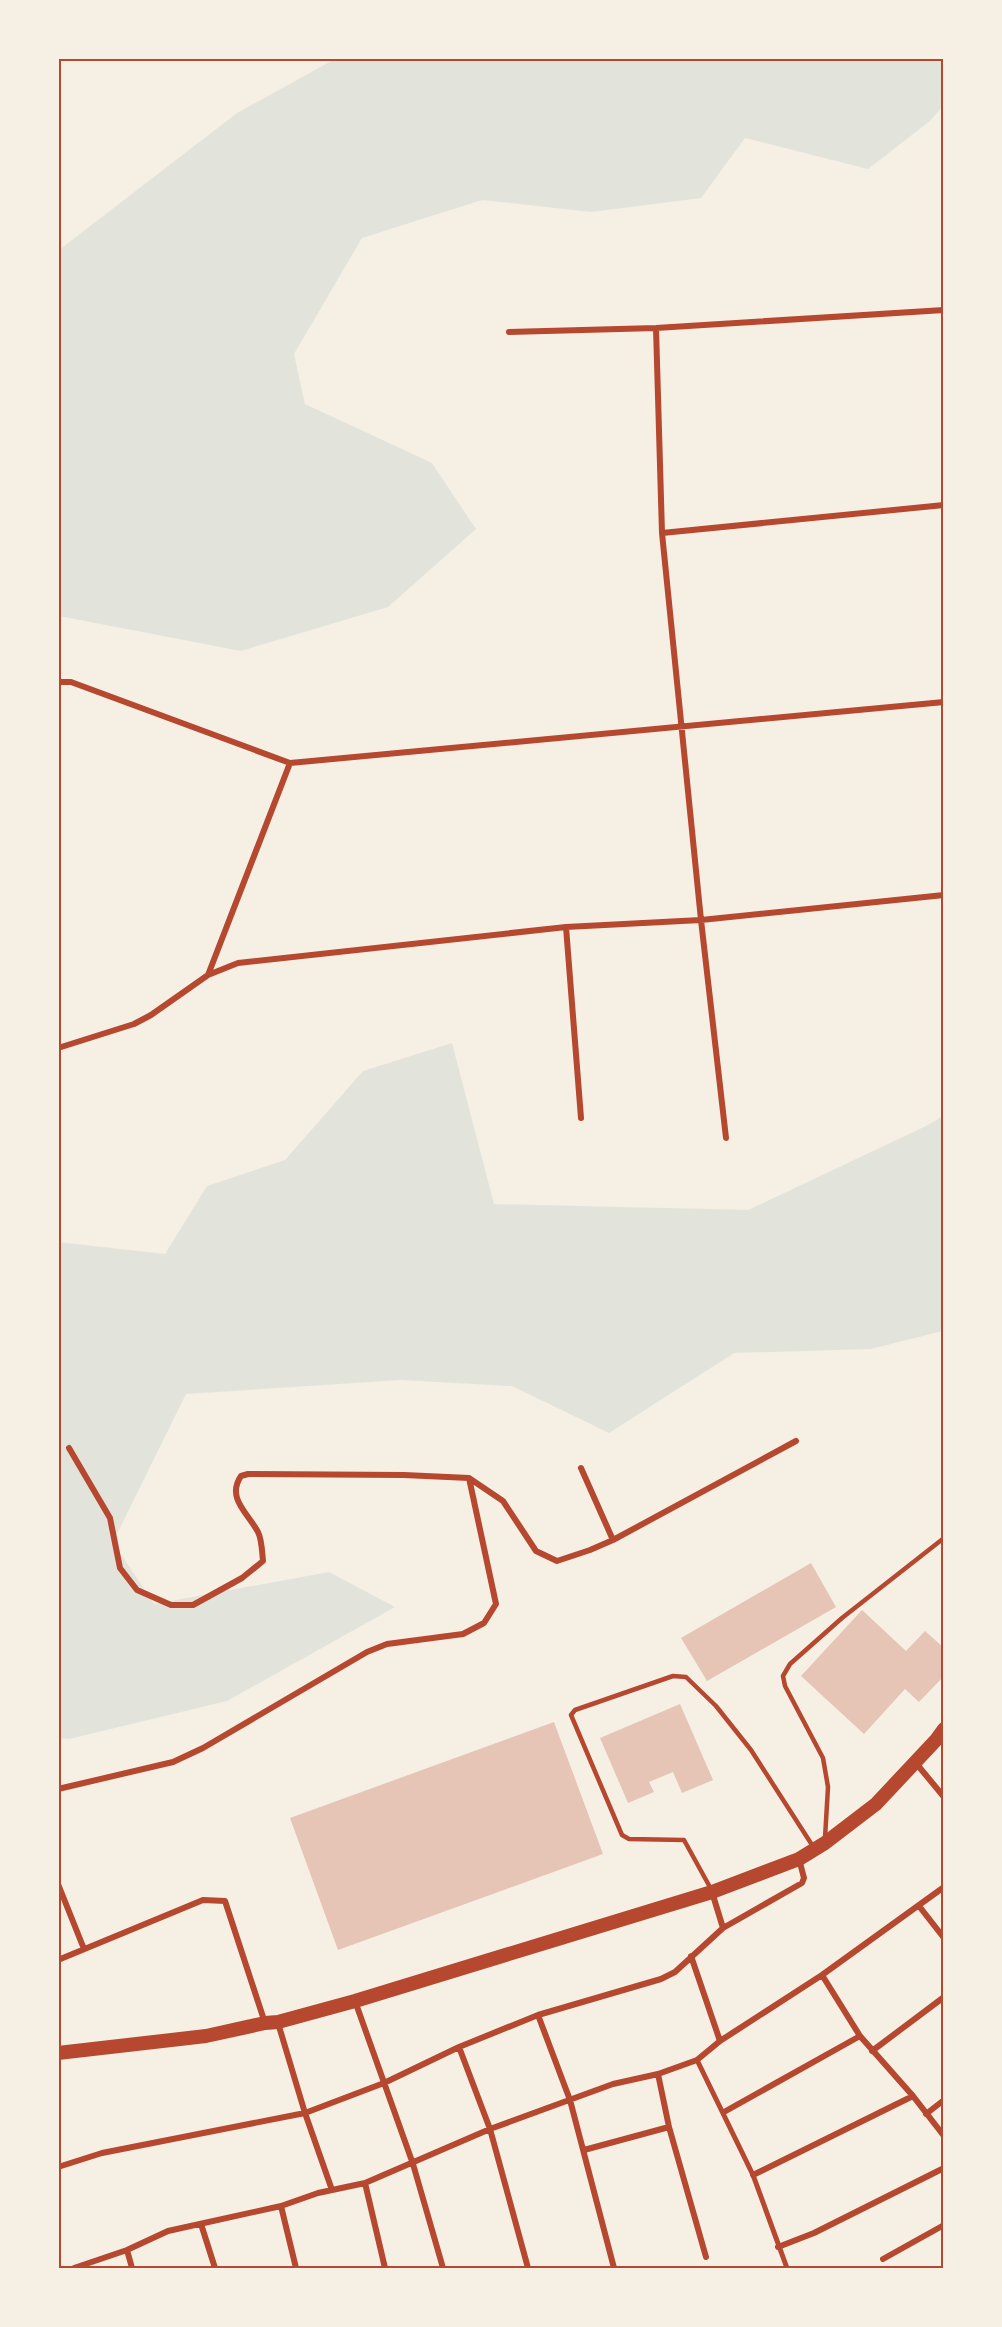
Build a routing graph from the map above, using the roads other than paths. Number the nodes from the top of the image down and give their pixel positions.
1 (944, 302) edge
2 (942, 310) edge
3 (656, 328) junction
4 (509, 332) dead end
5 (944, 505) edge
6 (662, 533) junction
7 (58, 682) edge
8 (944, 702) edge
9 (681, 728) junction
10 (290, 763) junction
11 (944, 895) edge
12 (701, 920) junction
13 (566, 927) junction
14 (208, 975) junction
15 (58, 1048) edge
16 (581, 1118) dead end
17 (726, 1138) dead end
18 (796, 1441) dead end
19 (69, 1448) dead end
20 (581, 1468) dead end
21 (469, 1478) junction
22 (944, 1538) edge
23 (613, 1540) junction
24 (944, 1729) edge
25 (915, 1762) junction
26 (58, 1789) edge
27 (944, 1797) edge
28 (820, 1846) junction
29 (799, 1859) junction
30 (58, 1884) edge
31 (944, 1887) edge
32 (712, 1892) junction
33 (919, 1906) junction
34 (723, 1928) junction
35 (944, 1938) edge
36 (84, 1949) junction
37 (691, 1956) junction
38 (58, 1960) edge
39 (822, 1975) junction
40 (944, 1997) edge
41 (355, 2001) junction
42 (538, 2015) junction
43 (271, 2022) junction
44 (860, 2036) junction
45 (720, 2041) junction
46 (459, 2048) junction
47 (872, 2051) junction
48 (58, 2053) edge
49 (697, 2060) junction
50 (658, 2074) junction
51 (384, 2083) junction
52 (913, 2096) junction
53 (570, 2100) junction
54 (944, 2100) edge
55 (305, 2112) junction
56 (724, 2112) junction
57 (926, 2114) junction
58 (669, 2127) junction
59 (490, 2129) junction
60 (944, 2136) edge
61 (584, 2150) junction
62 (413, 2164) junction
63 (58, 2166) edge
64 (944, 2168) edge
65 (753, 2175) junction
66 (365, 2183) junction
67 (332, 2190) junction
68 (281, 2206) junction
69 (201, 2224) junction
70 (944, 2225) edge
71 (778, 2247) junction
72 (127, 2250) junction
73 (706, 2257) dead end
74 (883, 2259) dead end
75 (74, 2268) edge
76 (132, 2268) edge
77 (215, 2268) edge
78 (296, 2268) edge
79 (385, 2268) edge
80 (443, 2268) edge
81 (528, 2268) edge
82 (614, 2268) edge
83 (787, 2268) edge

1 - 2 street
2 - 3 street
3 - 4 street
3 - 6 street
5 - 6 street
6 - 9 street
7 - 10 street
8 - 9 street
9 - 10 street
9 - 12 street
10 - 14 street
11 - 12 street
12 - 13 street
12 - 17 street
13 - 14 street
13 - 16 street
14 - 15 street
18 - 23 street
19 - 21 street
20 - 23 street
21 - 23 street
21 - 26 street
22 - 28 lane
24 - 25 main road
25 - 27 street
25 - 28 main road
28 - 29 main road
28 - 32 lane
29 - 32 main road
29 - 34 street
30 - 36 street
31 - 33 street
32 - 34 street
32 - 41 main road
33 - 35 street
33 - 39 street
34 - 37 street
36 - 38 street
36 - 43 street
37 - 42 street
37 - 45 street
39 - 44 street
39 - 45 street
40 - 47 street
41 - 43 main road
41 - 51 street
42 - 46 street
42 - 53 street
43 - 48 main road
43 - 55 street
44 - 47 street
44 - 56 street
45 - 49 street
46 - 51 street
46 - 59 street
47 - 52 street
49 - 50 street
49 - 56 street
50 - 53 street
50 - 58 street
51 - 55 street
51 - 62 street
52 - 57 street
52 - 65 street
53 - 59 street
53 - 61 street
54 - 57 street
55 - 63 street
55 - 67 street
56 - 65 street
57 - 60 street
58 - 61 street
58 - 73 street
59 - 62 street
59 - 81 street
61 - 82 street
62 - 66 street
62 - 80 street
64 - 71 street
65 - 71 street
66 - 67 street
66 - 79 street
67 - 68 street
68 - 69 street
68 - 78 street
69 - 72 street
69 - 77 street
70 - 74 street
71 - 83 street
72 - 75 street
72 - 76 street

